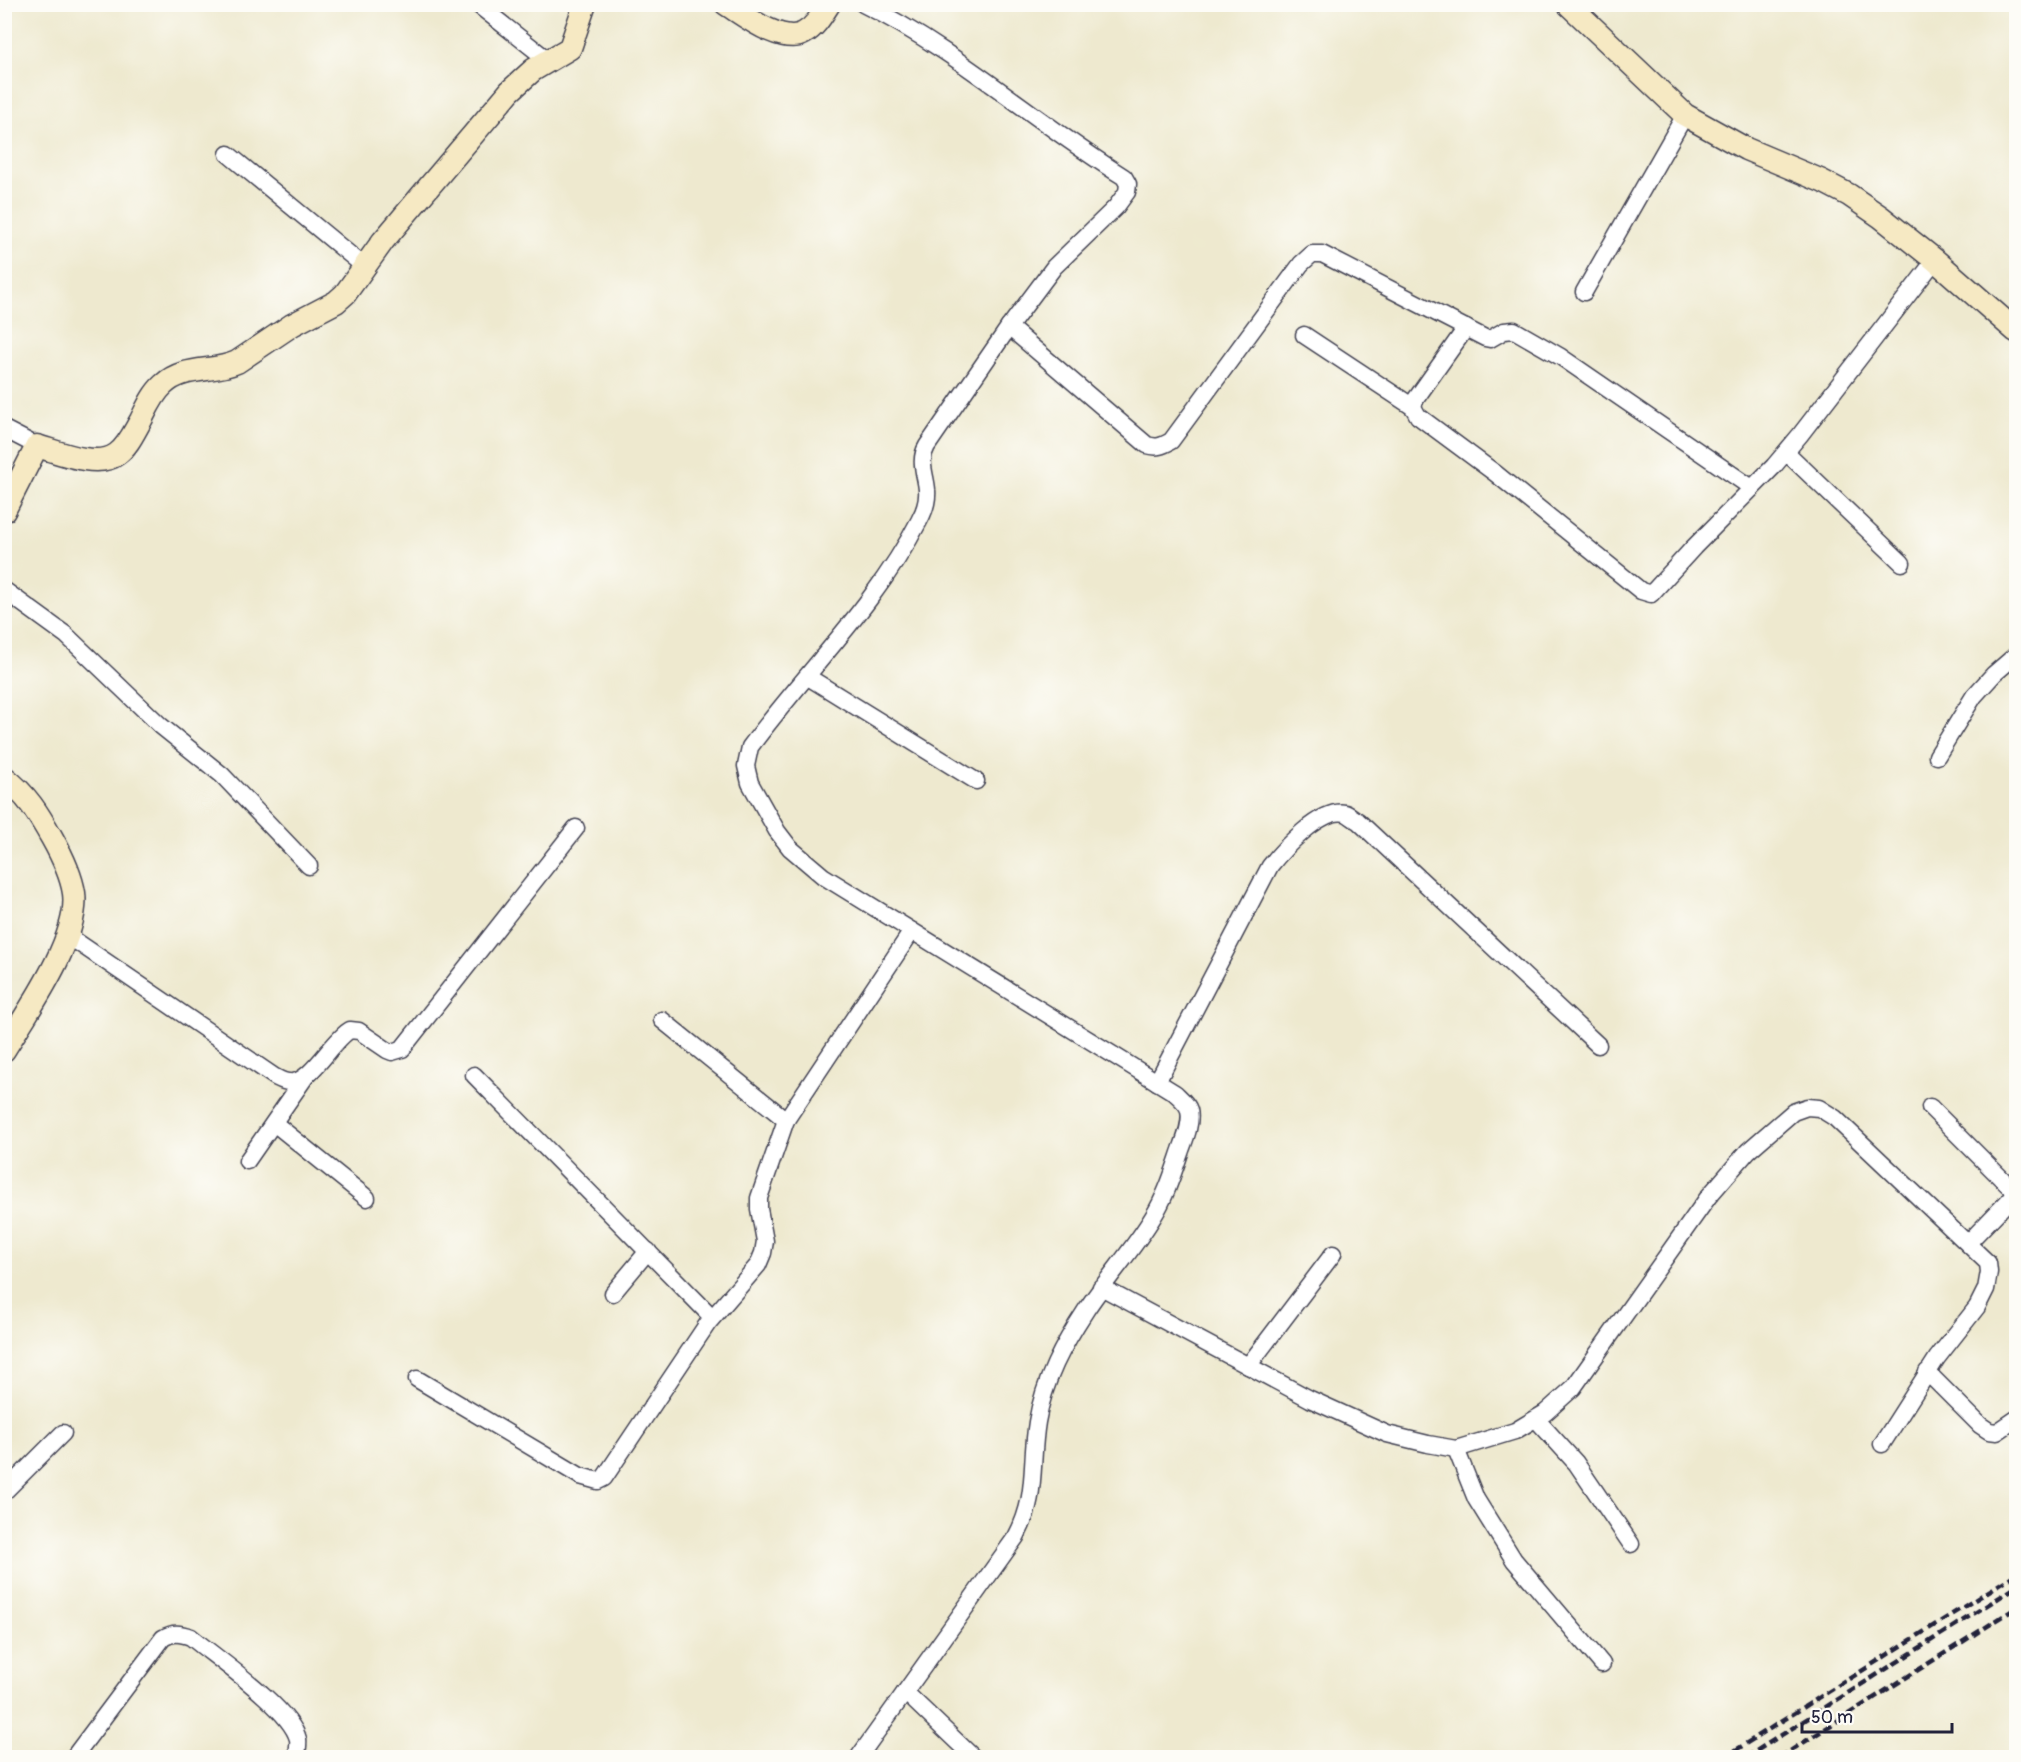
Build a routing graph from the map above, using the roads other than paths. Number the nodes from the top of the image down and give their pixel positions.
1 (477, 4) edge
2 (585, 4) edge
3 (726, 4) edge
4 (829, 4) edge
5 (863, 4) edge
6 (1568, 4) edge
7 (549, 61) junction
8 (1685, 116) junction
9 (228, 154) dead end
10 (1935, 260) junction
11 (365, 267) junction
12 (1584, 292) dead end
13 (1009, 327) junction
14 (1466, 328) junction
15 (2016, 331) edge
16 (1304, 335) dead end
17 (1413, 407) junction
18 (4, 429) edge
19 (37, 446) junction
20 (1786, 452) junction
21 (1752, 488) junction
22 (4, 511) edge
23 (1902, 563) dead end
24 (4, 590) edge
25 (2016, 655) edge
26 (807, 678) junction
27 (1937, 756) dead end
28 (4, 777) edge
29 (976, 781) dead end
30 (576, 828) dead end
31 (309, 866) dead end
32 (912, 931) junction
33 (67, 935) junction
34 (662, 1020) dead end
35 (1598, 1045) dead end
36 (4, 1050) edge
37 (474, 1075) dead end
38 (306, 1076) junction
39 (1156, 1082) junction
40 (1930, 1107) dead end
41 (786, 1120) junction
42 (274, 1123) junction
43 (248, 1161) dead end
44 (2016, 1193) edge
45 (367, 1197) dead end
46 (1968, 1243) junction
47 (648, 1251) junction
48 (1333, 1254) dead end
49 (1101, 1287) junction
50 (613, 1293) dead end
51 (712, 1317) junction
52 (1248, 1366) junction
53 (1927, 1372) junction
54 (417, 1379) dead end
55 (1536, 1419) junction
56 (2016, 1419) edge
57 (63, 1433) dead end
58 (1882, 1444) dead end
59 (1456, 1449) junction
60 (4, 1492) edge
61 (1631, 1544) dead end
62 (1602, 1664) dead end
63 (905, 1692) junction
64 (73, 1758) edge
65 (297, 1758) edge
66 (858, 1758) edge
67 (974, 1758) edge

1 - 7 street
2 - 7 street
3 - 4 street
5 - 13 street
6 - 8 street
7 - 11 street
8 - 10 street
8 - 12 street
9 - 11 street
10 - 15 street
10 - 20 street
11 - 19 street
13 - 14 street
13 - 26 street
14 - 17 street
14 - 21 street
16 - 17 street
17 - 21 street
18 - 19 street
19 - 22 street
20 - 21 street
20 - 23 street
24 - 31 street
25 - 27 street
26 - 29 street
26 - 32 street
28 - 33 street
30 - 38 street
32 - 39 street
32 - 41 street
33 - 36 street
33 - 38 street
34 - 41 street
35 - 39 street
37 - 47 street
38 - 42 street
39 - 49 street
40 - 44 street
41 - 51 street
42 - 43 street
42 - 45 street
44 - 46 street
46 - 53 street
46 - 55 street
47 - 50 street
47 - 51 street
48 - 52 street
49 - 52 street
49 - 63 street
51 - 54 street
52 - 59 street
53 - 56 street
53 - 58 street
55 - 59 street
55 - 61 street
57 - 60 street
59 - 62 street
63 - 66 street
63 - 67 street
64 - 65 street

